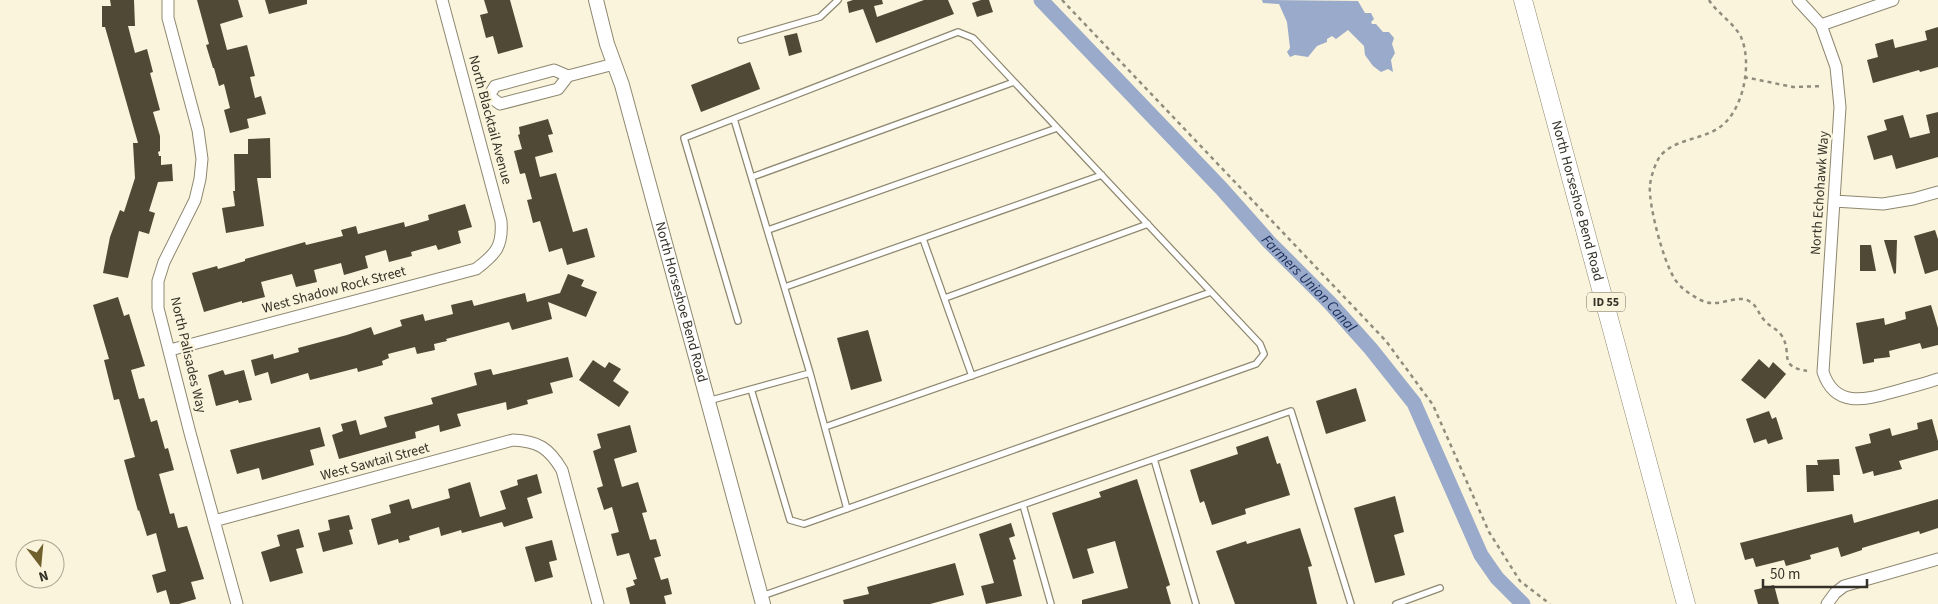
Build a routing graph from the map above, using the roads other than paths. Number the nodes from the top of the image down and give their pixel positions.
1 (168, 0) edge
2 (442, 0) edge
3 (596, 0) edge
4 (838, 0) edge
5 (1523, 0) edge
6 (1798, 0) edge
7 (1894, 0) edge
8 (1821, 25) junction
9 (741, 40) dead end
10 (614, 64) junction
11 (568, 76) junction
12 (1014, 82) junction
13 (489, 96) junction
14 (470, 101) junction
15 (734, 119) junction
16 (1057, 128) junction
17 (1102, 175) junction
18 (752, 177) junction
19 (1938, 192) edge
20 (1834, 201) junction
21 (1148, 224) junction
22 (768, 230) junction
23 (922, 239) junction
24 (498, 248) joint
25 (785, 288) junction
26 (1211, 292) junction
27 (945, 298) junction
28 (738, 321) dead end
29 (170, 350) junction
30 (810, 373) junction
31 (972, 376) junction
32 (1938, 379) edge
33 (751, 389) junction
34 (708, 401) junction
35 (825, 427) junction
36 (1154, 459) junction
37 (1023, 505) junction
38 (847, 509) junction
39 (214, 521) junction
40 (1938, 559) edge
41 (1440, 588) dead end
42 (762, 600) edge
43 (1827, 602) edge
44 (237, 604) edge
45 (598, 604) edge
46 (1051, 604) edge
47 (1196, 604) edge
48 (1351, 604) edge
49 (1396, 604) edge
50 (1686, 604) edge

1 - 29 street, North Palisades Way
2 - 14 street, North Blacktail Avenue
3 - 10 street, North Horseshoe Bend Road
4 - 9 lane
5 - 50 highway, North Horseshoe Bend Road / ID 55
6 - 8 street, North Echohawk Way
7 - 8 street
8 - 20 street, North Echohawk Way
10 - 11 street
10 - 34 street, North Horseshoe Bend Road
11 - 13 street
11 - 13 street
12 - 15 lane
12 - 16 lane
12 - 18 lane
13 - 14 street
14 - 24 street, North Blacktail Avenue
15 - 18 lane
15 - 28 lane
16 - 17 lane
16 - 22 lane
17 - 21 lane
17 - 23 lane
18 - 22 lane
19 - 20 street
20 - 32 street, North Echohawk Way
21 - 26 lane
21 - 27 lane
22 - 25 lane
23 - 25 lane
23 - 27 lane
24 - 29 street, West Shadow Rock Street
25 - 30 lane
26 - 31 lane
26 - 38 lane
27 - 31 lane
29 - 39 street, North Palisades Way
30 - 33 lane
30 - 35 lane
31 - 35 lane
33 - 34 lane
33 - 38 lane
34 - 42 street, North Horseshoe Bend Road
35 - 38 lane
36 - 37 lane
36 - 47 lane
36 - 48 lane
37 - 42 lane
37 - 46 lane
39 - 44 street, North Palisades Way
39 - 45 street, West Sawtail Street
40 - 43 street
41 - 49 lane

